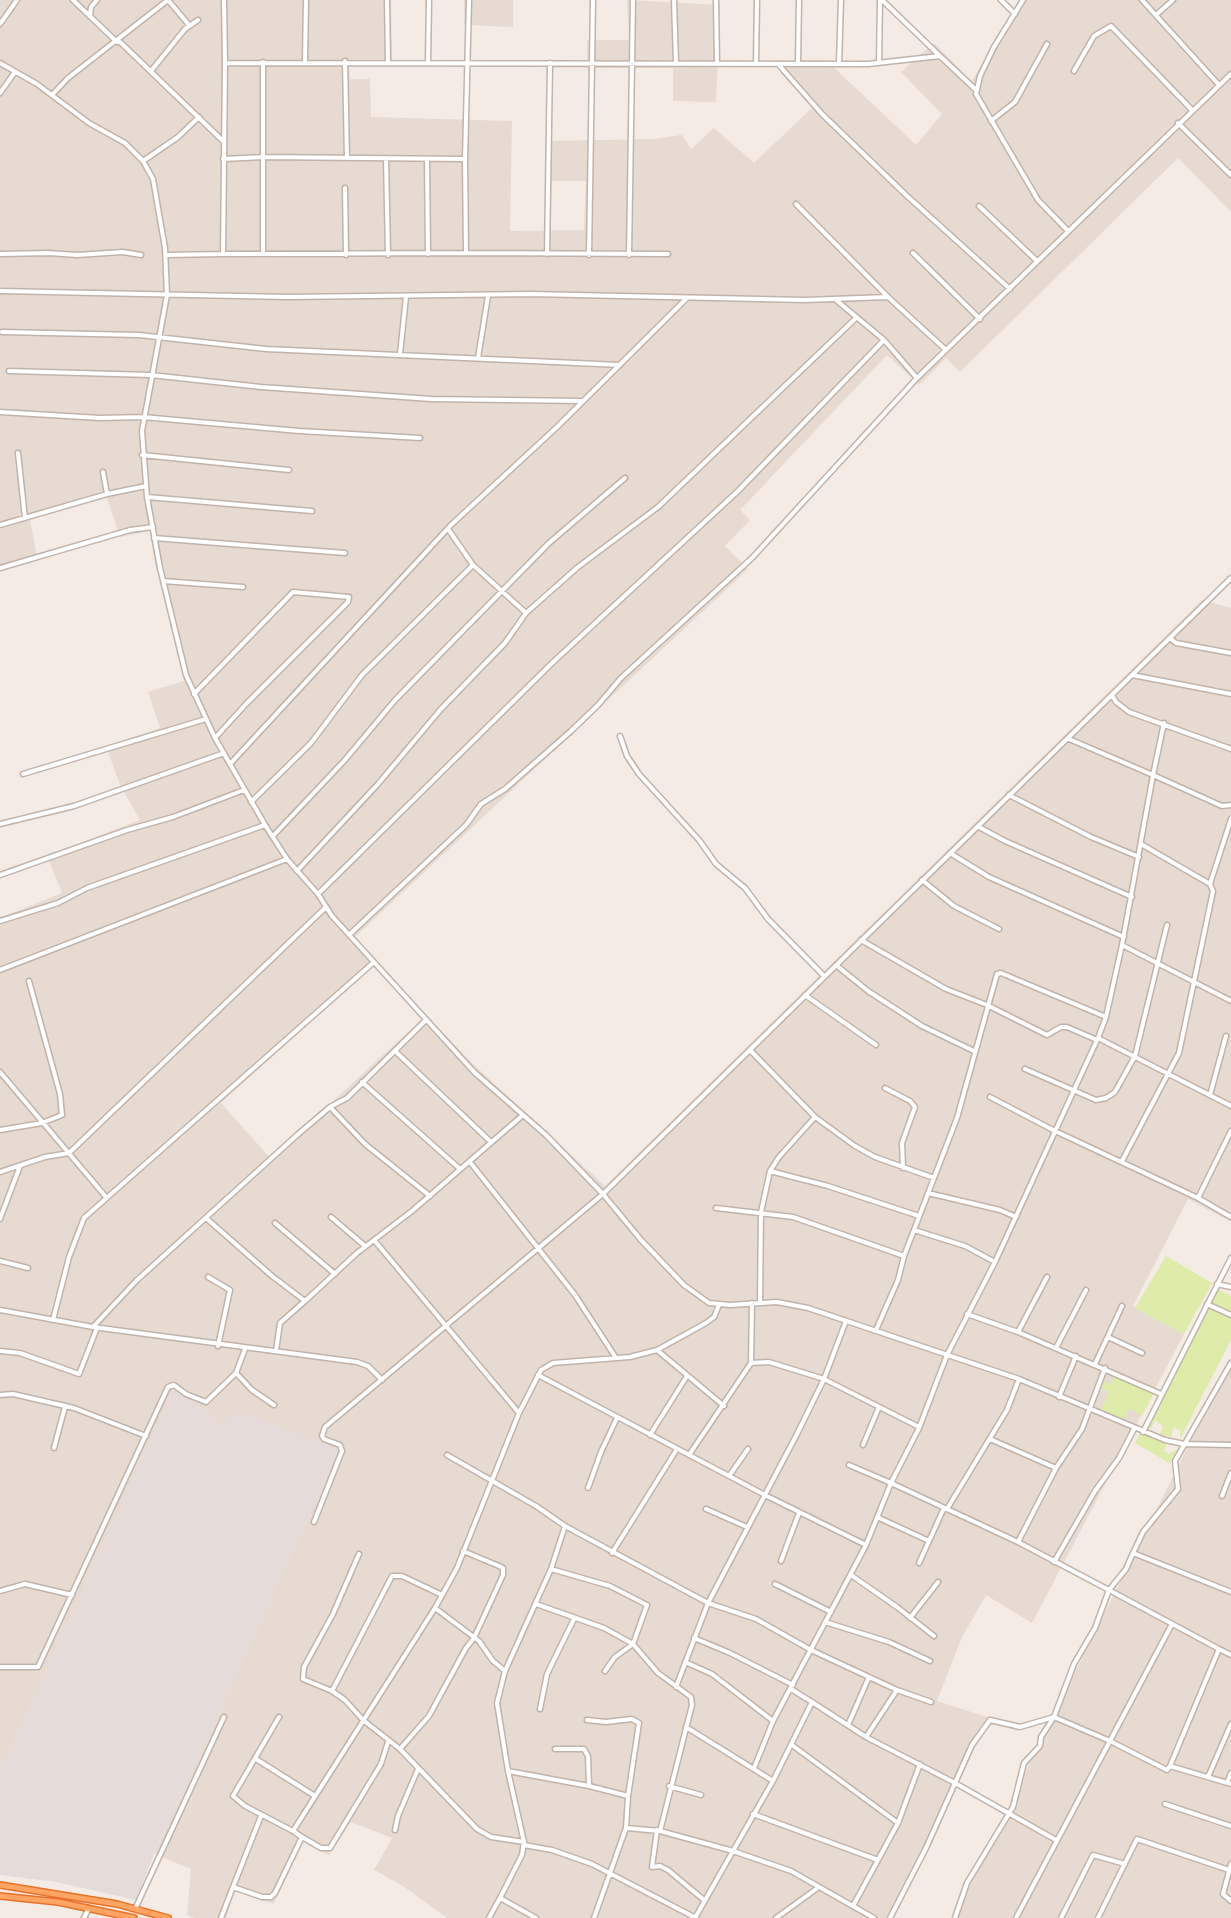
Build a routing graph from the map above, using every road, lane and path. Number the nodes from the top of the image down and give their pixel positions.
1 (17, 0) edge
2 (73, 0) edge
3 (97, 0) edge
4 (168, 0) edge
5 (224, 0) edge
6 (306, 0) edge
7 (387, 0) edge
8 (429, 0) edge
9 (470, 0) edge
10 (593, 0) edge
11 (633, 0) edge
12 (674, 0) edge
13 (716, 0) edge
14 (757, 0) edge
15 (799, 0) edge
16 (841, 0) edge
17 (881, 0) edge
18 (1001, 0) edge
19 (1023, 0) edge
20 (1142, 0) edge
21 (1173, 0) edge
22 (1015, 14) junction
23 (1156, 15) junction
24 (90, 16) junction
25 (198, 20) dead end
26 (0, 24) edge
27 (189, 25) junction
28 (117, 41) junction
29 (1047, 44) dead end
30 (940, 56) junction
31 (305, 61) junction
32 (345, 61) junction
33 (263, 62) junction
34 (388, 62) junction
35 (428, 62) junction
36 (0, 63) edge
37 (225, 63) junction
38 (470, 63) junction
39 (550, 63) junction
40 (591, 63) junction
41 (633, 63) junction
42 (676, 63) junction
43 (717, 63) junction
44 (756, 63) junction
45 (777, 63) junction
46 (798, 63) junction
47 (879, 63) junction
48 (839, 64) junction
49 (151, 71) junction
50 (1074, 71) dead end
51 (15, 72) junction
52 (1231, 74) edge
53 (1219, 85) junction
54 (976, 90) junction
55 (0, 93) edge
56 (52, 95) junction
57 (1192, 110) junction
58 (199, 117) junction
59 (991, 121) junction
60 (1178, 123) junction
61 (223, 141) junction
62 (264, 157) junction
63 (346, 158) junction
64 (386, 158) junction
65 (223, 159) junction
66 (427, 159) junction
67 (465, 159) junction
68 (143, 161) junction
69 (1231, 175) edge
70 (345, 188) dead end
71 (796, 204) dead end
72 (979, 206) dead end
73 (1068, 231) junction
74 (466, 253) junction
75 (913, 253) dead end
76 (0, 254) edge
77 (223, 254) junction
78 (263, 254) junction
79 (428, 254) junction
80 (547, 254) junction
81 (668, 254) dead end
82 (141, 255) dead end
83 (166, 255) junction
84 (346, 255) junction
85 (388, 255) junction
86 (589, 255) junction
87 (629, 255) junction
88 (1037, 261) junction
89 (1010, 289) junction
90 (0, 291) edge
91 (167, 295) junction
92 (488, 296) junction
93 (406, 297) junction
94 (888, 297) junction
95 (687, 298) junction
96 (836, 299) junction
97 (856, 318) junction
98 (980, 319) junction
99 (2, 332) dead end
100 (160, 337) junction
101 (884, 340) junction
102 (946, 350) junction
103 (325, 351) dead end
104 (400, 354) junction
105 (479, 358) junction
106 (621, 365) junction
107 (9, 371) dead end
108 (151, 375) junction
109 (917, 378) junction
110 (584, 401) junction
111 (0, 412) edge
112 (143, 417) junction
113 (420, 438) dead end
114 (18, 453) dead end
115 (142, 455) junction
116 (289, 470) dead end
117 (103, 472) dead end
118 (626, 478) dead end
119 (146, 486) junction
120 (107, 494) junction
121 (147, 497) junction
122 (312, 511) dead end
123 (24, 518) junction
124 (0, 525) edge
125 (153, 527) junction
126 (448, 529) junction
127 (154, 538) junction
128 (345, 553) dead end
129 (473, 565) junction
130 (0, 568) edge
131 (1231, 578) edge
132 (163, 581) junction
133 (243, 587) dead end
134 (501, 592) junction
135 (526, 613) junction
136 (1171, 639) junction
137 (1231, 653) edge
138 (1132, 675) junction
139 (194, 694) junction
140 (1231, 694) edge
141 (1112, 695) junction
142 (206, 719) junction
143 (1164, 723) junction
144 (620, 736) dead end
145 (215, 738) junction
146 (1069, 739) junction
147 (1231, 749) edge
148 (224, 753) junction
149 (230, 764) junction
150 (23, 774) dead end
151 (1153, 775) junction
152 (244, 790) junction
153 (1009, 795) junction
154 (251, 801) junction
155 (1231, 805) edge
156 (1231, 819) edge
157 (0, 824) edge
158 (265, 825) junction
159 (979, 826) junction
160 (273, 837) junction
161 (1141, 844) junction
162 (950, 853) junction
163 (1139, 857) junction
164 (287, 859) junction
165 (297, 871) junction
166 (0, 875) edge
167 (922, 880) junction
168 (1210, 884) junction
169 (318, 894) junction
170 (1132, 897) junction
171 (325, 908) junction
172 (0, 921) edge
173 (1167, 925) dead end
174 (999, 929) dead end
175 (350, 934) junction
176 (1124, 937) junction
177 (861, 940) junction
178 (1122, 945) junction
179 (374, 962) junction
180 (1156, 962) junction
181 (836, 965) junction
182 (0, 970) edge
183 (824, 976) junction
184 (29, 981) dead end
185 (1194, 983) junction
186 (805, 995) junction
187 (1231, 1001) edge
188 (987, 1005) junction
189 (1106, 1017) junction
190 (426, 1020) junction
191 (1226, 1036) dead end
192 (1098, 1039) junction
193 (876, 1046) dead end
194 (750, 1050) junction
195 (395, 1051) junction
196 (974, 1051) junction
197 (1135, 1056) junction
198 (1025, 1069) dead end
199 (0, 1072) edge
200 (1170, 1074) junction
201 (362, 1082) junction
202 (885, 1088) dead end
203 (1073, 1090) junction
204 (1210, 1095) junction
205 (990, 1097) dead end
206 (1231, 1106) edge
207 (330, 1107) junction
208 (523, 1115) junction
209 (815, 1117) junction
210 (42, 1123) junction
211 (0, 1130) edge
212 (1053, 1131) junction
213 (1231, 1131) edge
214 (491, 1142) junction
215 (69, 1153) junction
216 (470, 1161) junction
217 (1122, 1161) junction
218 (20, 1166) junction
219 (903, 1168) junction
220 (460, 1169) junction
221 (770, 1171) junction
222 (0, 1172) edge
223 (934, 1178) junction
224 (928, 1193) junction
225 (603, 1194) junction
226 (430, 1196) junction
227 (106, 1197) junction
228 (1198, 1198) junction
229 (716, 1208) dead end
230 (761, 1212) junction
231 (919, 1216) junction
232 (331, 1217) dead end
233 (1016, 1217) junction
234 (1231, 1217) edge
235 (206, 1218) junction
236 (0, 1219) edge
237 (275, 1223) dead end
238 (914, 1230) junction
239 (374, 1240) junction
240 (365, 1246) junction
241 (537, 1246) junction
242 (904, 1256) junction
243 (1231, 1258) edge
244 (0, 1261) edge
245 (995, 1262) junction
246 (28, 1268) dead end
247 (335, 1274) junction
248 (208, 1277) dead end
249 (1047, 1277) dead end
250 (1217, 1284) junction
251 (1231, 1287) edge
252 (1086, 1290) dead end
253 (305, 1301) junction
254 (760, 1302) junction
255 (752, 1303) junction
256 (1207, 1304) junction
257 (719, 1305) junction
258 (1122, 1306) dead end
259 (0, 1310) edge
260 (967, 1314) junction
261 (1231, 1315) edge
262 (52, 1320) junction
263 (846, 1321) junction
264 (444, 1327) junction
265 (95, 1328) junction
266 (876, 1330) junction
267 (1018, 1332) junction
268 (1108, 1337) junction
269 (218, 1346) junction
270 (1056, 1348) junction
271 (245, 1349) junction
272 (657, 1350) junction
273 (0, 1351) edge
274 (276, 1351) junction
275 (1142, 1353) dead end
276 (947, 1355) junction
277 (1076, 1356) junction
278 (616, 1358) junction
279 (751, 1363) junction
280 (1231, 1363) edge
281 (1095, 1364) junction
282 (1105, 1368) junction
283 (236, 1374) junction
284 (538, 1375) junction
285 (687, 1376) junction
286 (824, 1379) junction
287 (1019, 1379) junction
288 (382, 1380) junction
289 (1161, 1394) junction
290 (0, 1395) edge
291 (1059, 1396) junction
292 (274, 1405) dead end
293 (724, 1406) junction
294 (66, 1407) junction
295 (879, 1407) junction
296 (1090, 1411) junction
297 (519, 1413) junction
298 (617, 1418) junction
299 (919, 1428) junction
300 (1134, 1429) junction
301 (1143, 1432) junction
302 (650, 1435) junction
303 (146, 1436) junction
304 (990, 1439) junction
305 (1184, 1444) junction
306 (863, 1445) dead end
307 (1231, 1445) edge
308 (54, 1448) dead end
309 (678, 1449) junction
310 (748, 1449) dead end
311 (447, 1455) dead end
312 (689, 1455) junction
313 (849, 1465) dead end
314 (1056, 1468) junction
315 (1231, 1473) edge
316 (729, 1476) junction
317 (492, 1482) junction
318 (891, 1483) junction
319 (588, 1488) dead end
320 (765, 1495) junction
321 (1222, 1496) dead end
322 (945, 1508) junction
323 (706, 1509) dead end
324 (799, 1513) junction
325 (877, 1517) junction
326 (314, 1522) dead end
327 (566, 1526) junction
328 (747, 1527) junction
329 (929, 1541) junction
330 (1018, 1542) junction
331 (866, 1545) junction
332 (463, 1551) junction
333 (612, 1553) junction
334 (1132, 1553) junction
335 (358, 1554) dead end
336 (781, 1561) dead end
337 (1054, 1562) junction
338 (919, 1563) dead end
339 (551, 1569) junction
340 (851, 1575) junction
341 (938, 1582) dead end
342 (775, 1584) dead end
343 (1109, 1590) junction
344 (0, 1591) edge
345 (1231, 1592) edge
346 (72, 1594) junction
347 (442, 1595) junction
348 (708, 1603) junction
349 (536, 1604) junction
350 (435, 1608) junction
351 (831, 1612) junction
352 (910, 1618) junction
353 (574, 1619) junction
354 (825, 1622) junction
355 (1172, 1624) junction
356 (934, 1636) dead end
357 (474, 1638) junction
358 (694, 1638) junction
359 (633, 1644) junction
360 (1219, 1649) junction
361 (811, 1650) junction
362 (1231, 1655) edge
363 (930, 1661) dead end
364 (685, 1662) junction
365 (0, 1667) edge
366 (505, 1671) junction
367 (605, 1671) dead end
368 (868, 1677) junction
369 (676, 1687) junction
370 (792, 1687) junction
371 (897, 1690) junction
372 (332, 1691) junction
373 (812, 1702) junction
374 (931, 1702) dead end
375 (540, 1709) dead end
376 (279, 1716) dead end
377 (224, 1717) dead end
378 (1054, 1717) junction
379 (363, 1720) junction
380 (586, 1720) dead end
381 (773, 1721) junction
382 (1231, 1724) edge
383 (848, 1725) junction
384 (686, 1727) junction
385 (866, 1737) junction
386 (1110, 1741) junction
387 (388, 1742) junction
388 (791, 1745) junction
389 (400, 1749) junction
390 (555, 1749) dead end
391 (256, 1759) junction
392 (920, 1764) junction
393 (1170, 1766) junction
394 (418, 1768) junction
395 (754, 1768) junction
396 (508, 1771) junction
397 (1231, 1773) edge
398 (1208, 1777) junction
399 (773, 1781) junction
400 (955, 1783) junction
401 (1229, 1783) edge
402 (589, 1786) junction
403 (669, 1786) junction
404 (701, 1795) dead end
405 (315, 1796) junction
406 (628, 1796) junction
407 (1165, 1804) dead end
408 (753, 1814) junction
409 (1009, 1815) junction
410 (261, 1816) junction
411 (897, 1822) junction
412 (1231, 1826) edge
413 (626, 1828) junction
414 (395, 1830) dead end
415 (659, 1830) junction
416 (293, 1831) junction
417 (302, 1837) junction
418 (1056, 1839) junction
419 (524, 1844) junction
420 (733, 1851) junction
421 (878, 1860) junction
422 (1125, 1864) junction
423 (1231, 1864) edge
424 (1229, 1870) junction
425 (610, 1875) junction
426 (0, 1885) edge
427 (233, 1887) junction
428 (819, 1887) junction
429 (0, 1896) edge
430 (500, 1898) junction
431 (704, 1900) junction
432 (1231, 1901) edge
433 (853, 1906) junction
434 (90, 1908) junction
435 (135, 1910) junction
436 (84, 1918) edge
437 (134, 1918) edge
438 (168, 1918) edge
439 (221, 1918) edge
440 (489, 1918) edge
441 (536, 1918) edge
442 (594, 1918) edge
443 (696, 1918) edge
444 (776, 1918) edge
445 (874, 1918) edge
446 (890, 1918) edge
447 (956, 1918) edge
448 (1016, 1918) edge
449 (1061, 1918) edge
450 (1098, 1918) edge

1 - 26 street
2 - 24 street
3 - 24 street
4 - 27 street
4 - 28 street
5 - 37 street
6 - 31 street
7 - 34 street
8 - 35 street
9 - 38 street
10 - 40 street
11 - 41 street
12 - 42 street
13 - 43 street
14 - 44 street
15 - 46 street
16 - 48 street
17 - 30 street
17 - 47 street
18 - 22 street
19 - 22 street
20 - 23 street
21 - 23 street
22 - 54 street
23 - 53 street
24 - 28 street
25 - 27 street
27 - 49 street
28 - 49 street
28 - 56 street
29 - 59 street
30 - 47 street
30 - 54 street
31 - 32 street
31 - 33 street
32 - 34 street
32 - 63 street
33 - 37 street
33 - 62 street
34 - 35 street
35 - 38 street
36 - 51 street
37 - 61 street
38 - 39 street
38 - 67 street
39 - 40 street
39 - 80 street
40 - 41 street
40 - 86 street
41 - 42 street
41 - 87 street
42 - 43 street
43 - 44 street
44 - 45 street
45 - 46 street
45 - 89 street
46 - 48 street
47 - 48 street
49 - 58 street
50 - 57 street
51 - 55 street
51 - 56 street
52 - 53 street
53 - 57 street
54 - 59 street
56 - 68 street
57 - 60 street
58 - 61 street
58 - 68 street
59 - 73 street
60 - 69 street
60 - 73 street
61 - 65 street
62 - 63 street
62 - 65 street
62 - 78 street
63 - 64 street
64 - 66 street
64 - 85 street
65 - 77 street
66 - 67 street
66 - 79 street
67 - 74 street
68 - 83 street
70 - 84 street
71 - 94 street
72 - 88 street
73 - 88 street
74 - 79 street
74 - 80 street
75 - 98 street
76 - 82 street
77 - 78 street
77 - 83 street
78 - 84 street
79 - 85 street
80 - 86 street
81 - 87 street
83 - 91 street
84 - 85 street
86 - 87 street
88 - 89 street
89 - 98 street
90 - 91 street
91 - 93 street
91 - 100 street
92 - 93 street
92 - 95 street
92 - 105 street
93 - 104 street
94 - 96 street
94 - 102 street
95 - 96 street
95 - 106 street
96 - 97 street
97 - 101 street
97 - 135 street
98 - 102 street
99 - 100 street
100 - 105 street
100 - 108 street
101 - 109 street
101 - 169 street
102 - 109 street
103 - 104 street
104 - 105 street
105 - 106 street
106 - 110 street
107 - 108 street
108 - 110 street
108 - 112 street
109 - 175 street
110 - 126 street
111 - 112 street
112 - 113 street
112 - 115 street
114 - 123 street
115 - 116 street
115 - 119 street
117 - 120 street
118 - 134 street
119 - 120 street
119 - 121 street
120 - 123 street
121 - 122 street
121 - 125 street
123 - 124 street
125 - 127 street
125 - 130 street
126 - 129 street
126 - 149 street
127 - 128 street
127 - 132 street
129 - 134 street
129 - 154 street
131 - 136 street
132 - 133 street
132 - 139 street
134 - 135 street
134 - 160 street
135 - 165 street
136 - 137 street
136 - 138 street
138 - 140 street
138 - 141 street
139 - 142 street
139 - 145 street
141 - 143 street
141 - 146 street
142 - 145 street
142 - 150 street
143 - 147 street
143 - 151 street
144 - 183 street
145 - 148 street
146 - 151 street
146 - 153 street
148 - 149 street
148 - 157 street
149 - 152 street
151 - 155 street
151 - 161 street
152 - 154 street
152 - 166 street
153 - 159 street
153 - 163 street
154 - 158 street
156 - 168 street
158 - 160 street
158 - 172 street
159 - 162 street
159 - 170 street
160 - 164 street
161 - 163 street
161 - 168 street
162 - 167 street
162 - 176 street
163 - 170 street
164 - 165 street
164 - 182 street
165 - 169 street
167 - 174 street
167 - 177 street
168 - 185 street
169 - 171 street
170 - 176 street
171 - 175 street
171 - 215 street
173 - 180 street
175 - 179 street
176 - 178 street
177 - 181 street
177 - 188 street
178 - 180 street
178 - 189 street
179 - 190 street
179 - 227 street
180 - 185 street
180 - 197 street
181 - 183 street
181 - 196 street
183 - 186 street
184 - 210 street
185 - 187 street
185 - 200 street
186 - 193 street
186 - 194 street
188 - 189 street
188 - 192 street
188 - 196 street
189 - 192 street
190 - 195 street
190 - 208 street
191 - 204 street
192 - 197 street
192 - 203 street
194 - 209 street
194 - 225 street
195 - 201 street
195 - 214 street
196 - 223 street
197 - 200 street
197 - 203 street
198 - 203 street
199 - 210 street
200 - 204 street
200 - 217 street
201 - 207 street
201 - 220 street
202 - 219 street
203 - 212 street
204 - 206 street
205 - 212 street
207 - 226 street
207 - 235 street
208 - 214 street
208 - 225 street
209 - 219 street
209 - 221 street
210 - 211 street
210 - 215 street
212 - 217 street
212 - 233 street
213 - 228 street
214 - 216 street
215 - 218 street
215 - 227 street
216 - 220 street
216 - 241 street
217 - 228 street
218 - 222 street
218 - 236 street
219 - 223 street
220 - 226 street
221 - 230 street
221 - 231 street
223 - 224 street
224 - 231 street
224 - 233 street
225 - 241 street
225 - 257 street
226 - 239 street
227 - 262 street
228 - 234 street
229 - 230 street
230 - 242 street
230 - 254 street
231 - 238 street
232 - 240 street
233 - 245 street
235 - 253 street
235 - 265 street
237 - 247 street
238 - 242 street
238 - 245 street
239 - 240 street
239 - 264 street
240 - 247 street
241 - 264 street
241 - 278 street
242 - 266 street
243 - 250 street
244 - 246 street
245 - 260 street
247 - 253 street
248 - 269 street
249 - 267 street
250 - 251 street
250 - 256 street
252 - 270 street
253 - 274 street
254 - 255 street
254 - 263 street
255 - 257 street
255 - 279 street
256 - 261 street
256 - 289 street
257 - 272 street
258 - 268 street
259 - 262 street
260 - 267 street
260 - 276 street
262 - 265 street
263 - 266 street
263 - 286 street
264 - 288 street
264 - 297 street
265 - 269 street
265 - 273 street
266 - 276 street
267 - 270 street
268 - 275 street
268 - 281 street
269 - 271 street
270 - 277 street
271 - 274 street
271 - 283 street
272 - 278 street
272 - 285 street
274 - 288 street
276 - 287 street
276 - 299 street
277 - 281 street
277 - 291 street
278 - 284 street
279 - 286 street
279 - 293 street
280 - 305 street
281 - 282 street
282 - 289 street
282 - 296 street
283 - 292 street
283 - 303 street
284 - 297 street
284 - 298 street
285 - 293 street
285 - 302 street
286 - 295 street
286 - 320 street
287 - 291 street
287 - 304 street
288 - 326 street
289 - 301 street
290 - 294 street
291 - 296 street
293 - 312 street
294 - 303 street
294 - 308 street
295 - 299 street
295 - 306 street
296 - 300 street
296 - 314 street
297 - 317 street
298 - 302 street
298 - 319 street
299 - 318 street
300 - 301 street
300 - 337 street
301 - 305 street
302 - 309 street
303 - 346 street
304 - 314 street
304 - 322 street
305 - 307 street
305 - 334 street
309 - 312 street
309 - 333 street
310 - 316 street
311 - 317 street
312 - 316 street
313 - 318 street
314 - 330 street
315 - 321 street
316 - 320 street
317 - 327 street
317 - 332 street
318 - 322 street
318 - 325 street
320 - 324 street
320 - 328 street
322 - 329 street
322 - 330 street
323 - 328 street
324 - 331 street
324 - 336 street
325 - 329 street
325 - 331 street
327 - 333 street
327 - 339 street
328 - 348 street
329 - 338 street
330 - 337 street
331 - 340 street
332 - 347 street
332 - 357 street
333 - 348 street
334 - 343 street
334 - 345 street
335 - 372 street
337 - 343 street
339 - 349 street
339 - 359 street
340 - 351 street
340 - 352 street
341 - 352 street
342 - 351 street
343 - 355 street
343 - 378 street
344 - 346 street
346 - 365 street
347 - 350 street
347 - 372 street
348 - 358 street
348 - 361 street
349 - 353 street
349 - 366 street
350 - 357 street
350 - 379 street
351 - 354 street
352 - 356 street
353 - 359 street
353 - 375 street
354 - 361 street
354 - 363 street
355 - 360 street
355 - 386 street
357 - 366 street
357 - 389 street
358 - 364 street
358 - 370 street
359 - 367 street
359 - 369 street
360 - 362 street
360 - 393 street
361 - 368 street
361 - 370 street
364 - 369 street
364 - 381 street
366 - 396 street
368 - 371 street
368 - 383 street
369 - 384 street
370 - 373 street
370 - 381 street
371 - 374 street
371 - 385 street
372 - 379 street
373 - 383 street
373 - 388 street
376 - 391 street
377 - 435 street
378 - 386 street
378 - 400 street
378 - 409 street
379 - 387 street
379 - 405 street
380 - 406 street
381 - 395 street
382 - 398 street
383 - 385 street
384 - 395 street
384 - 403 street
385 - 392 street
386 - 393 street
386 - 418 street
387 - 389 street
387 - 417 street
388 - 399 street
388 - 411 street
389 - 394 street
390 - 402 street
391 - 405 street
391 - 410 street
392 - 400 street
392 - 411 street
393 - 398 street
394 - 414 street
394 - 419 street
395 - 399 street
396 - 402 street
396 - 419 street
397 - 401 street
398 - 401 street
399 - 408 street
400 - 409 street
400 - 446 street
402 - 406 street
403 - 404 street
403 - 415 street
405 - 416 street
406 - 413 street
407 - 412 street
408 - 420 street
408 - 421 street
409 - 418 street
409 - 447 street
410 - 416 street
410 - 427 street
411 - 421 street
413 - 415 street
413 - 425 street
415 - 420 street
415 - 431 street
416 - 417 street
417 - 427 street
418 - 448 street
419 - 425 street
419 - 430 street
420 - 428 street
420 - 431 street
421 - 433 street
422 - 424 street
422 - 449 street
422 - 450 street
423 - 424 street
424 - 432 street
425 - 442 street
425 - 443 street
426 - 435 highway
427 - 439 street
428 - 433 street
428 - 444 street
429 - 434 highway
430 - 440 street
430 - 441 street
431 - 443 street
433 - 445 street
434 - 436 street
434 - 437 highway
435 - 438 highway

